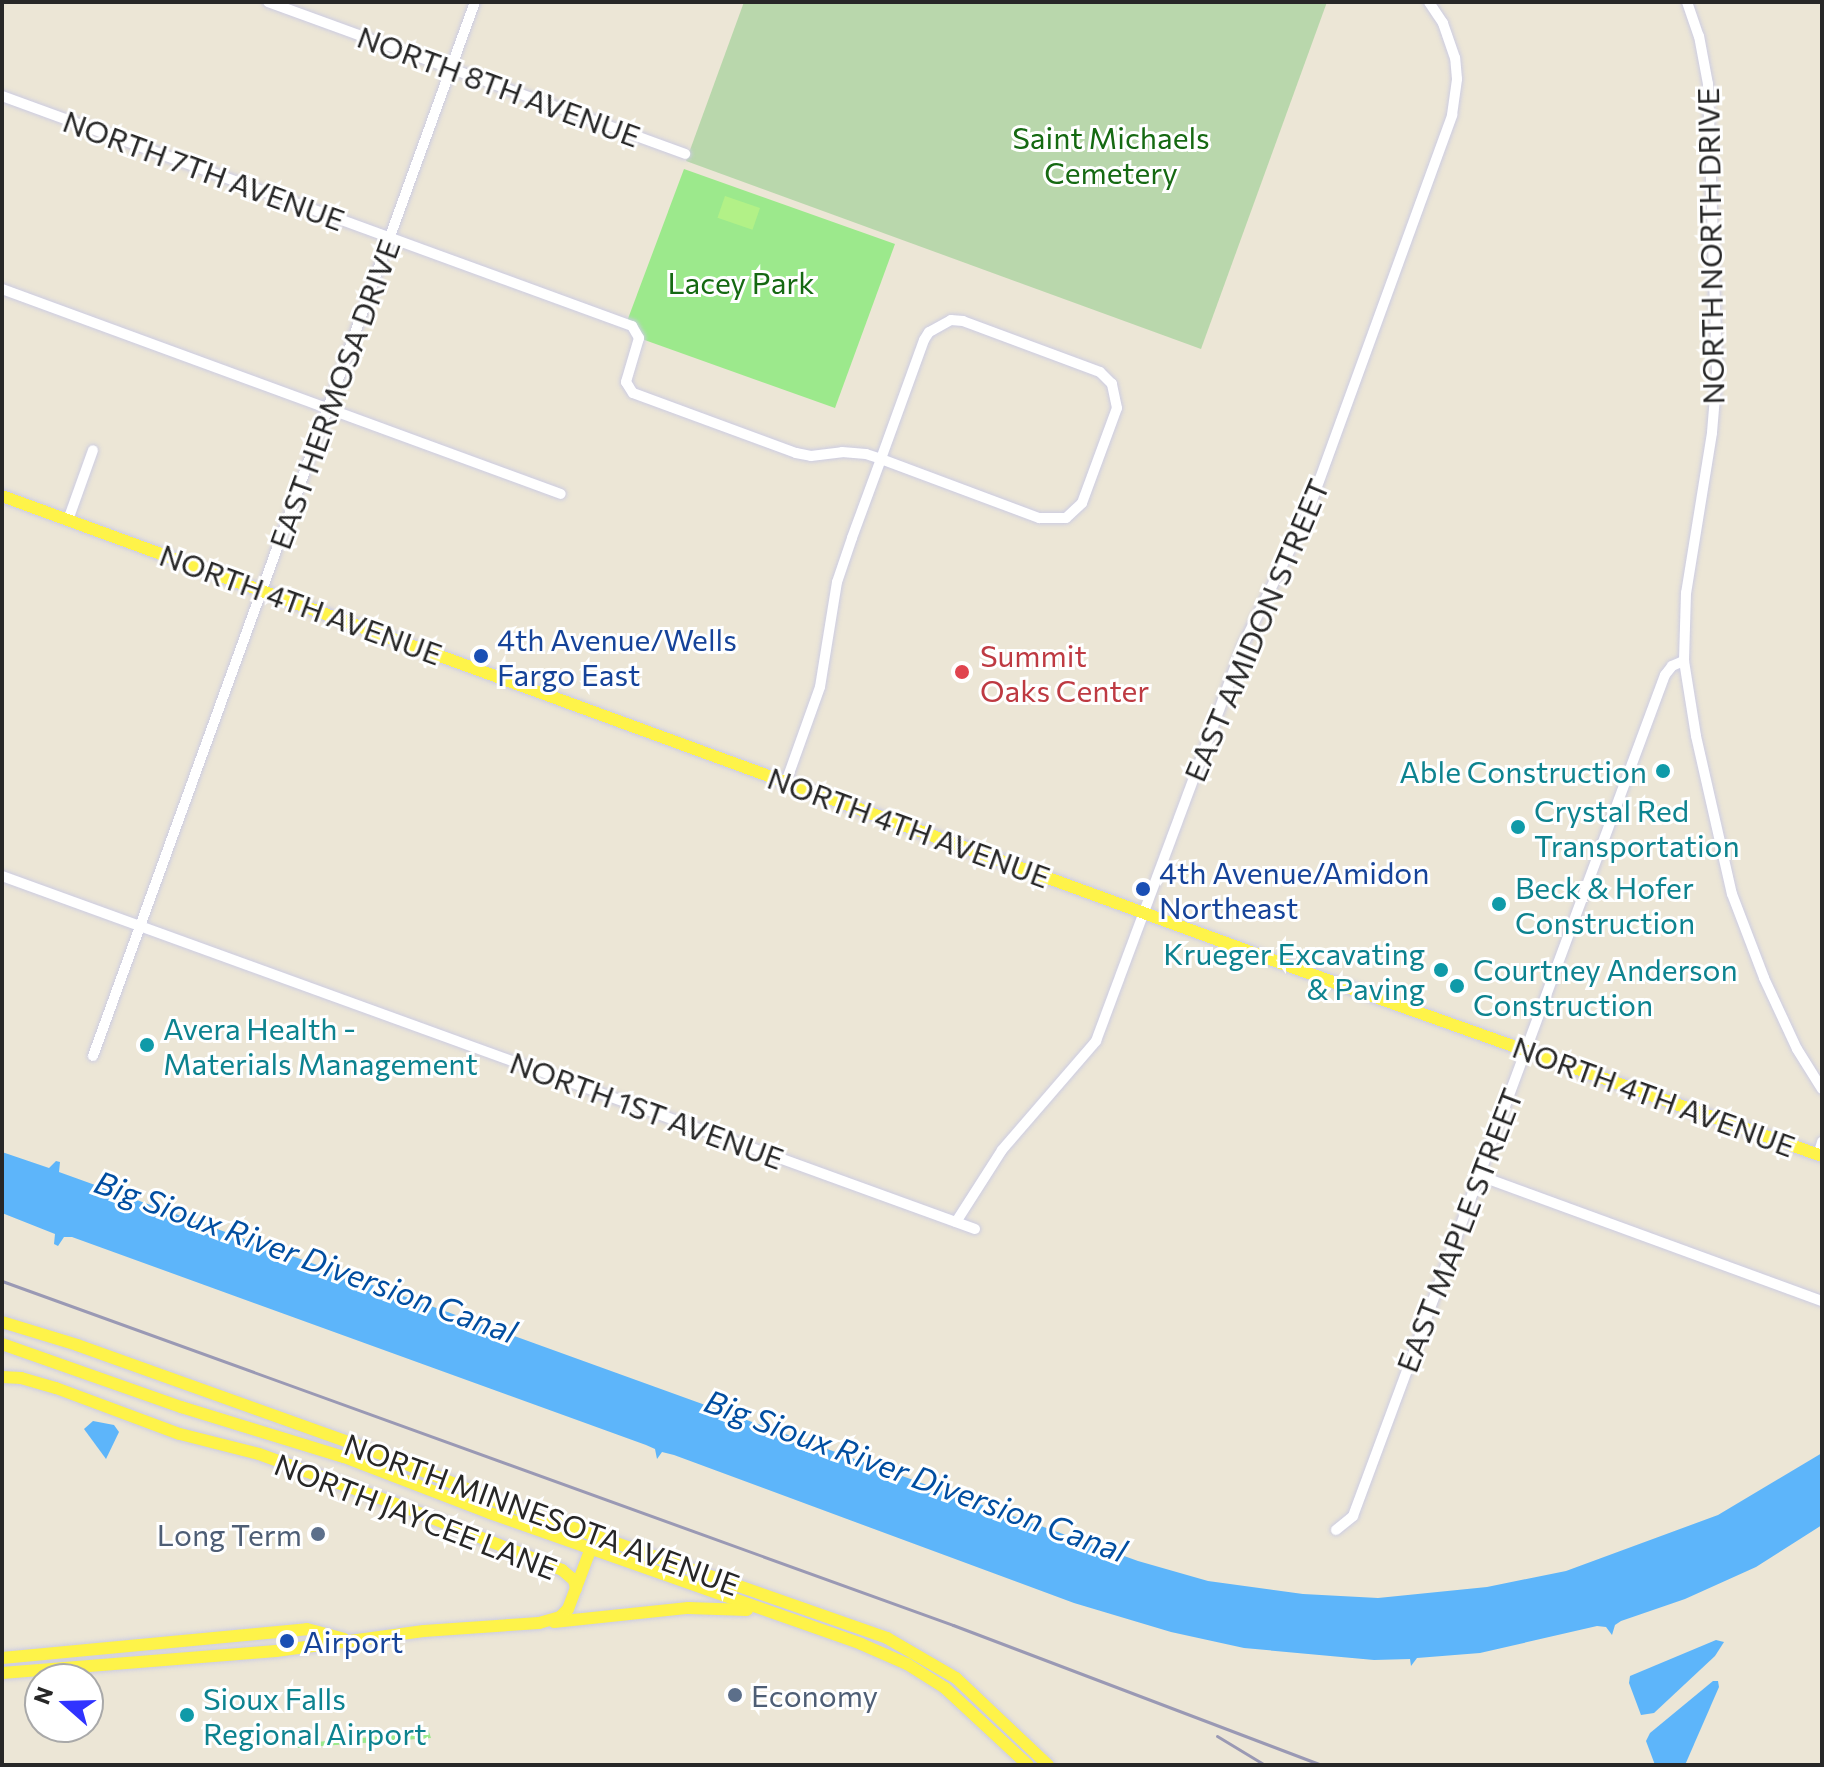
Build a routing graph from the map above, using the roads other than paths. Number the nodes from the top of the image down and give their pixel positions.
1 (268, 2) edge
2 (475, 2) edge
3 (1429, 2) edge
4 (1687, 2) edge
5 (451, 69) junction
6 (2, 96) edge
7 (685, 154) dead end
8 (390, 237) junction
9 (2, 289) edge
10 (328, 409) junction
11 (93, 450) dead end
12 (881, 459) junction
13 (561, 494) dead end
14 (2, 496) edge
15 (68, 520) junction
16 (263, 590) junction
17 (1684, 661) junction
18 (786, 782) junction
19 (2, 876) edge
20 (1144, 913) junction
21 (140, 926) junction
22 (1527, 1050) junction
23 (93, 1056) dead end
24 (1822, 1089) edge
25 (1821, 1151) edge
26 (1480, 1176) junction
27 (956, 1222) junction
28 (975, 1229) dead end
29 (1822, 1301) edge
30 (2, 1322) edge
31 (2, 1344) edge
32 (2, 1377) edge
33 (1336, 1530) dead end
34 (596, 1536) junction
35 (591, 1550) junction
36 (576, 1589) junction
37 (794, 1620) junction
38 (539, 1623) junction
39 (348, 1641) junction
40 (2, 1658) edge
41 (2, 1673) edge
42 (1028, 1765) edge
43 (1048, 1765) edge

1 - 5 street, NORTH 8TH AVENUE
2 - 5 street, EAST HERMOSA DRIVE
3 - 20 street, EAST AMIDON STREET
4 - 17 street, NORTH NORTH DRIVE
5 - 7 street, NORTH 8TH AVENUE
5 - 8 street, EAST HERMOSA DRIVE
6 - 8 street, NORTH 7TH AVENUE
8 - 10 street, EAST HERMOSA DRIVE
8 - 12 street, NORTH 7TH AVENUE
9 - 10 street
10 - 13 street
10 - 16 street, EAST HERMOSA DRIVE
11 - 15 street
12 - 12 street, NORTH 7TH AVENUE
12 - 18 street
14 - 15 main road, NORTH 4TH AVENUE
15 - 16 main road, NORTH 4TH AVENUE
16 - 18 main road, NORTH 4TH AVENUE
16 - 21 street, EAST HERMOSA DRIVE
17 - 22 street, EAST MAPLE STREET
17 - 24 street, NORTH NORTH DRIVE
18 - 20 main road, NORTH 4TH AVENUE
19 - 21 street, NORTH 1ST AVENUE
20 - 22 main road, NORTH 4TH AVENUE
20 - 27 street, EAST AMIDON STREET
21 - 23 street, EAST HERMOSA DRIVE
21 - 27 street, NORTH 1ST AVENUE
22 - 25 main road, NORTH 4TH AVENUE
22 - 26 street, EAST MAPLE STREET
26 - 29 street
26 - 33 street, EAST MAPLE STREET
27 - 28 street, NORTH 1ST AVENUE
30 - 34 main road, NORTH MINNESOTA AVENUE
31 - 35 main road, NORTH MINNESOTA AVENUE
32 - 36 main road, NORTH JAYCEE LANE
34 - 35 main road
34 - 43 main road, NORTH MINNESOTA AVENUE
35 - 36 main road
35 - 37 main road, NORTH MINNESOTA AVENUE
36 - 38 main road, NORTH JAYCEE LANE
37 - 38 main road
37 - 42 main road, NORTH MINNESOTA AVENUE
38 - 39 main road, NORTH JAYCEE LANE
39 - 40 main road
39 - 41 main road, NORTH JAYCEE LANE

